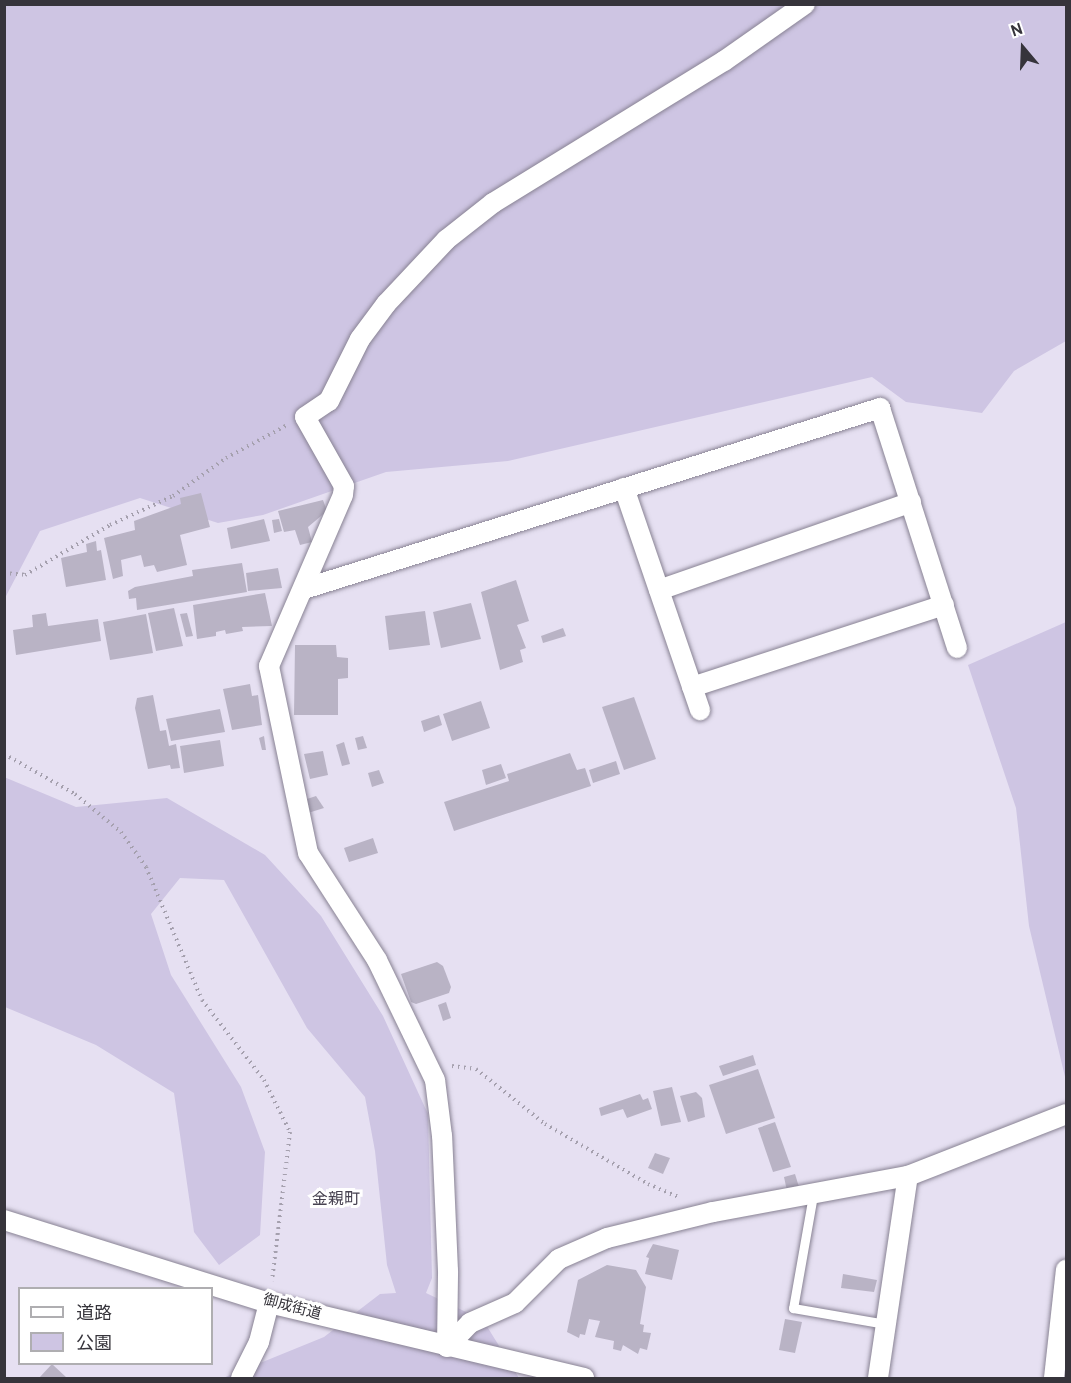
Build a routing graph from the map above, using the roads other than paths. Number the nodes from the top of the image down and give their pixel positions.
1 (805, 4) edge
2 (624, 488) junction
3 (911, 502) junction
4 (304, 589) junction
5 (659, 590) junction
6 (944, 604) junction
7 (957, 648) dead end
8 (692, 687) junction
9 (700, 710) dead end
10 (1066, 1114) edge
11 (908, 1176) junction
12 (813, 1195) junction
13 (4, 1220) edge
14 (1066, 1270) edge
15 (269, 1303) junction
16 (885, 1324) junction
17 (447, 1347) junction
18 (241, 1378) edge
19 (584, 1378) edge
20 (878, 1378) edge
21 (1054, 1378) edge

1 - 4 street
2 - 3 street
2 - 4 street
2 - 5 street
3 - 5 street
3 - 6 street
4 - 17 street
5 - 8 street
6 - 7 street
6 - 8 street
8 - 9 street
10 - 11 street
11 - 12 street
11 - 16 street
12 - 16 lane
12 - 17 street
13 - 15 street, 御成街道
14 - 21 street
15 - 17 street, 御成街道
15 - 18 street
16 - 20 street
17 - 19 street, 御成街道

